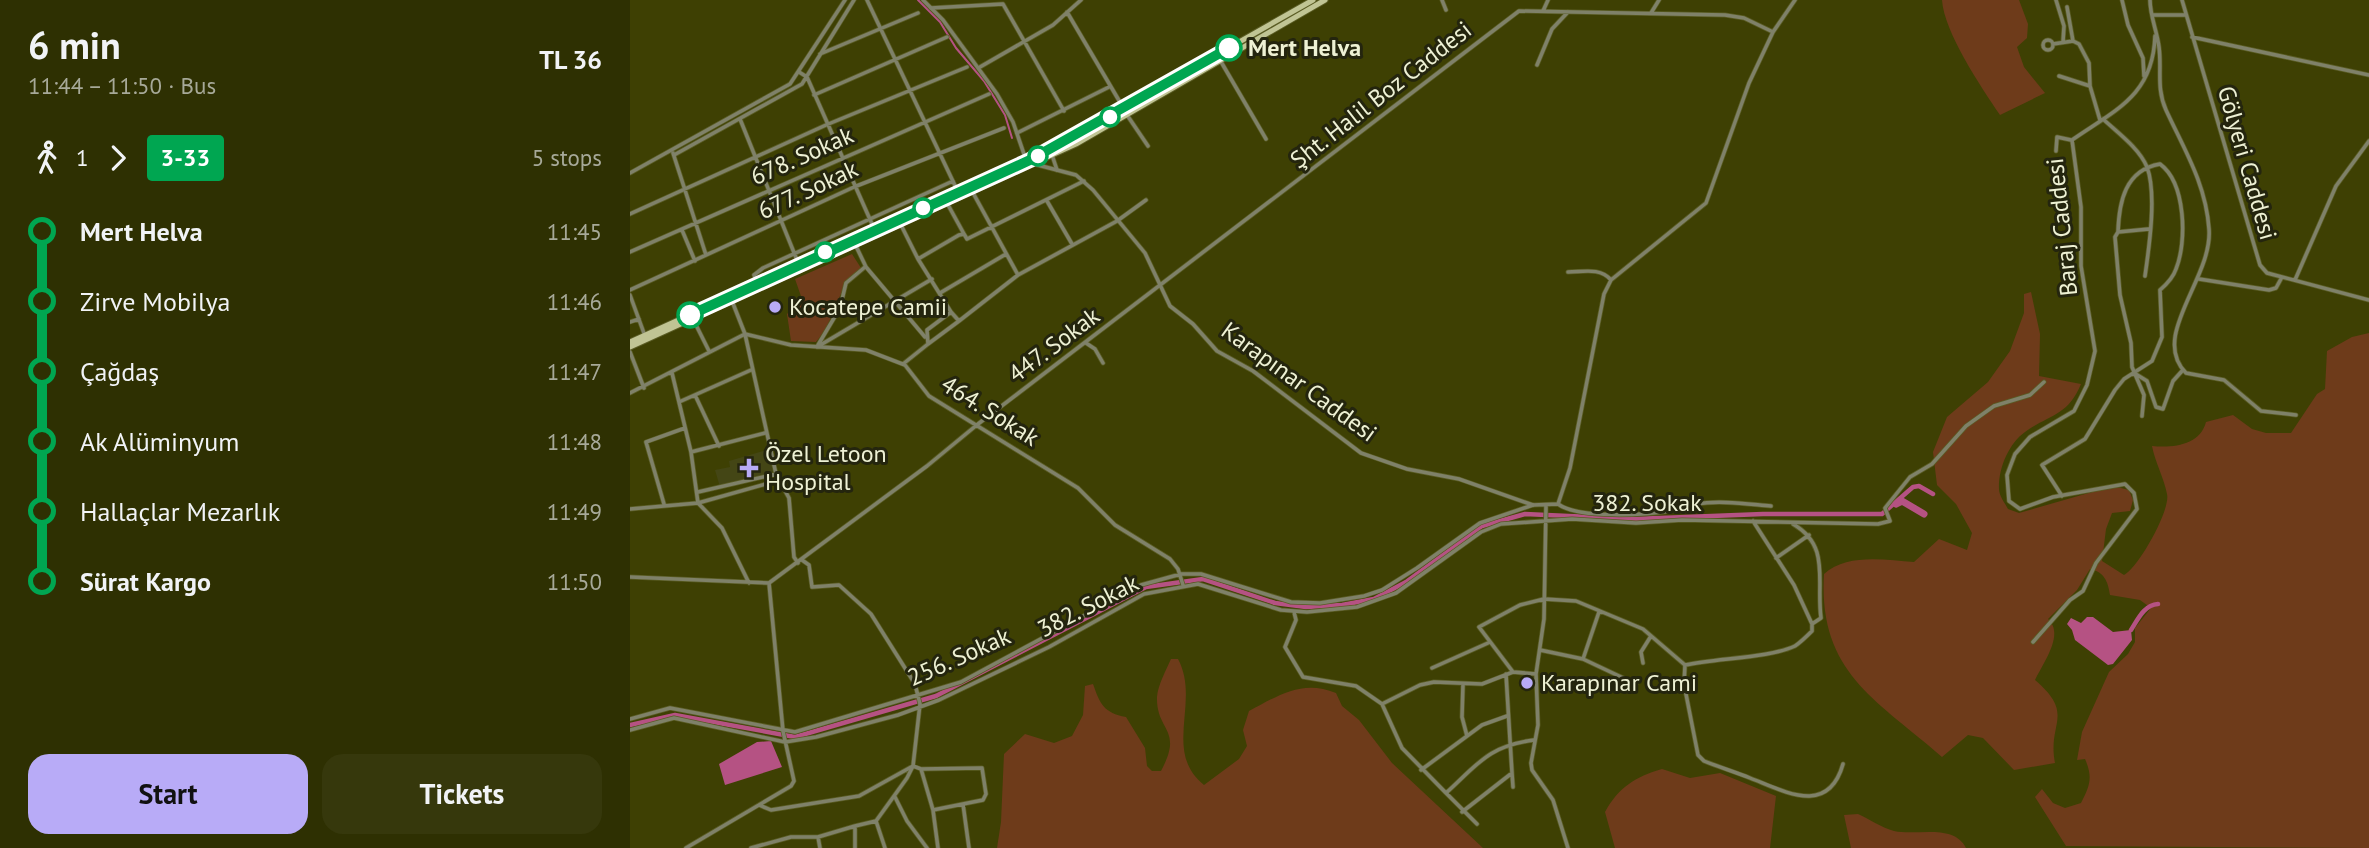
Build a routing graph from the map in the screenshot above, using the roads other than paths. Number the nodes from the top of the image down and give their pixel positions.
1 (845, 0) edge
2 (854, 0) edge
3 (867, 0) edge
4 (923, 0) edge
5 (1081, 0) edge
6 (1313, 0) edge
7 (1325, 0) edge
8 (1442, 0) edge
9 (1548, 0) edge
10 (1659, 0) edge
11 (1795, 0) edge
12 (2056, 0) edge
13 (2122, 0) edge
14 (2150, 0) edge
15 (2182, 0) edge
16 (2067, 7) dead end
17 (929, 8) junction
18 (1446, 10) dead end
19 (1543, 11) junction
20 (1067, 12) junction
21 (1568, 12) junction
22 (918, 13) dead end
23 (1651, 13) junction
24 (2152, 15) junction
25 (2186, 15) junction
26 (881, 29) junction
27 (1773, 32) junction
28 (2155, 36) junction
29 (947, 37) dead end
30 (2192, 37) junction
31 (2074, 41) junction
32 (1026, 42) junction
33 (2063, 42) junction
34 (2053, 44) dead end
35 (820, 54) junction
36 (896, 60) junction
37 (1220, 60) junction
38 (1537, 65) dead end
39 (967, 66) dead end
40 (980, 67) junction
41 (799, 72) junction
42 (2369, 75) edge
43 (2059, 76) dead end
44 (807, 77) junction
45 (2144, 78) junction
46 (2090, 86) junction
47 (1110, 87) junction
48 (910, 90) junction
49 (814, 94) junction
50 (989, 94) dead end
51 (1065, 111) junction
52 (1125, 111) junction
53 (739, 116) junction
54 (2102, 120) junction
55 (924, 122) junction
56 (826, 125) junction
57 (1004, 128) dead end
58 (1017, 133) junction
59 (1266, 139) dead end
60 (2072, 140) junction
61 (2369, 141) edge
62 (1148, 146) dead end
63 (2056, 151) dead end
64 (673, 153) junction
65 (938, 153) junction
66 (1051, 153) junction
67 (840, 157) junction
68 (754, 160) junction
69 (1032, 162) junction
70 (2147, 167) junction
71 (1057, 170) junction
72 (630, 173) edge
73 (953, 181) junction
74 (1084, 181) junction
75 (854, 187) junction
76 (971, 189) junction
77 (686, 191) junction
78 (767, 191) junction
79 (959, 195) junction
80 (1146, 200) dead end
81 (1047, 201) junction
82 (947, 203) junction
83 (630, 214) edge
84 (870, 220) junction
85 (1118, 221) junction
86 (781, 223) junction
87 (900, 223) junction
88 (696, 224) junction
89 (992, 228) junction
90 (2149, 229) junction
91 (682, 230) junction
92 (876, 232) junction
93 (2118, 232) junction
94 (964, 234) junction
95 (855, 244) junction
96 (1072, 245) junction
97 (630, 252) edge
98 (1006, 254) junction
99 (795, 255) junction
100 (706, 256) junction
101 (918, 259) junction
102 (695, 261) junction
103 (799, 265) junction
104 (866, 267) junction
105 (1568, 272) dead end
106 (1018, 275) junction
107 (2145, 276) dead end
108 (2282, 277) junction
109 (932, 279) junction
110 (2199, 279) junction
111 (1611, 280) junction
112 (2295, 280) junction
113 (758, 284) junction
114 (1160, 287) junction
115 (630, 293) edge
116 (940, 293) junction
117 (2369, 300) edge
118 (732, 301) junction
119 (894, 303) junction
120 (951, 312) junction
121 (693, 318) junction
122 (639, 319) junction
123 (958, 321) junction
124 (630, 323) edge
125 (745, 334) junction
126 (647, 337) junction
127 (926, 339) junction
128 (1086, 343) junction
129 (928, 344) junction
130 (630, 347) edge
131 (817, 347) junction
132 (709, 351) junction
133 (1103, 363) dead end
134 (903, 364) junction
135 (2182, 369) junction
136 (751, 370) junction
137 (672, 373) junction
138 (2134, 373) junction
139 (2044, 382) dead end
140 (644, 388) junction
141 (630, 393) edge
142 (695, 395) junction
143 (679, 402) junction
144 (2296, 415) dead end
145 (2142, 416) dead end
146 (978, 424) junction
147 (685, 428) junction
148 (765, 433) junction
149 (719, 446) junction
150 (691, 452) junction
151 (776, 474) junction
152 (780, 480) junction
153 (698, 492) junction
154 (2062, 496) junction
155 (698, 503) junction
156 (1558, 503) junction
157 (664, 504) junction
158 (1533, 505) junction
159 (1771, 506) dead end
160 (1546, 508) junction
161 (630, 509) edge
162 (1546, 519) junction
163 (1753, 521) junction
164 (1790, 522) junction
165 (1810, 534) junction
166 (1776, 558) junction
167 (800, 561) junction
168 (1181, 576) junction
169 (630, 578) edge
170 (749, 583) junction
171 (769, 583) junction
172 (1183, 585) junction
173 (1544, 599) junction
174 (1294, 612) junction
175 (1599, 612) junction
176 (1812, 624) junction
177 (1651, 636) junction
178 (2034, 642) dead end
179 (1488, 643) junction
180 (1540, 650) junction
181 (1583, 659) junction
182 (1643, 663) dead end
183 (1685, 665) junction
184 (1432, 668) dead end
185 (1513, 672) junction
186 (1506, 674) junction
187 (1536, 674) junction
188 (1463, 684) junction
189 (1636, 684) dead end
190 (919, 701) junction
191 (1382, 705) junction
192 (1507, 716) junction
193 (630, 719) edge
194 (630, 730) edge
195 (783, 732) junction
196 (1467, 736) junction
197 (1534, 740) junction
198 (785, 741) junction
199 (1510, 742) junction
200 (1843, 764) dead end
201 (913, 766) junction
202 (921, 769) junction
203 (1421, 770) junction
204 (1512, 773) junction
205 (1513, 787) dead end
206 (1446, 793) junction
207 (895, 797) junction
208 (963, 804) junction
209 (759, 805) junction
210 (933, 810) junction
211 (1462, 812) junction
212 (876, 821) junction
213 (1477, 824) dead end
214 (855, 826) junction
215 (818, 837) junction
216 (781, 840) junction
217 (686, 848) edge
218 (751, 848) edge
219 (784, 848) edge
220 (820, 848) edge
221 (855, 848) edge
222 (885, 848) edge
223 (927, 848) edge
224 (937, 848) edge
225 (970, 848) edge
226 (1568, 848) edge

1 - 41 street
2 - 35 street
3 - 26 street
4 - 17 street
5 - 20 street
6 - 52 main road
7 - 37 main road
8 - 18 street
9 - 19 street
10 - 23 street
11 - 27 street
12 - 33 street
13 - 45 street
14 - 24 street
15 - 25 street, Gölyeri Caddesi
16 - 31 street
17 - 32 street
17 - 40 street
19 - 21 street, Şht. Halil Boz Caddesi
19 - 114 street, Şht. Halil Boz Caddesi
20 - 32 street
20 - 47 street
21 - 23 street, Şht. Halil Boz Caddesi
21 - 38 street
22 - 26 street
23 - 27 street, Şht. Halil Boz Caddesi
24 - 25 street
24 - 28 street
25 - 30 street, Gölyeri Caddesi
26 - 35 street
26 - 36 street
27 - 111 street
28 - 45 street, Baraj Caddesi
28 - 110 street
29 - 36 street
30 - 42 street
30 - 108 street, Gölyeri Caddesi
31 - 33 street
31 - 46 street
32 - 40 street
32 - 51 street
33 - 34 street
35 - 44 street
36 - 48 street
36 - 49 street
37 - 52 main road
37 - 59 street
39 - 48 street
40 - 58 street
41 - 44 street
41 - 53 street
43 - 46 street
44 - 49 street
44 - 53 street
45 - 54 street, Baraj Caddesi
46 - 54 street
47 - 51 street
47 - 52 street
48 - 55 street
48 - 56 street
49 - 56 street
50 - 55 street, 678. Sokak
51 - 58 street
52 - 62 street
52 - 66 main road
53 - 64 street
53 - 68 street
54 - 60 street, Baraj Caddesi
54 - 70 street
55 - 65 street
55 - 67 street, 678. Sokak
56 - 67 street
56 - 68 street
57 - 65 street, 677. Sokak
58 - 69 street
60 - 63 street
60 - 154 street, Baraj Caddesi
61 - 112 street
64 - 72 street
64 - 77 street
65 - 73 street
65 - 75 street, 677. Sokak
66 - 69 main road
66 - 71 street
67 - 75 street
67 - 78 street, 678. Sokak
68 - 77 street
68 - 78 street
69 - 71 street, Karapınar Caddesi
69 - 76 main road
70 - 90 street
70 - 93 street
70 - 138 street
71 - 74 street, Karapınar Caddesi
73 - 79 street
73 - 84 street
74 - 81 street
74 - 85 street, Karapınar Caddesi
75 - 84 street
75 - 86 street, 677. Sokak
76 - 79 main road
76 - 89 street
77 - 83 street
77 - 88 street
78 - 86 street
78 - 88 street, 678. Sokak
79 - 82 main road
79 - 92 main road
80 - 85 street
81 - 89 street
81 - 96 street
82 - 87 main road
82 - 94 street
84 - 92 street
84 - 99 street
85 - 96 street
85 - 114 street, Karapınar Caddesi
86 - 99 street
86 - 100 street, 677. Sokak
87 - 92 main road
87 - 101 street
88 - 91 street, 678. Sokak
88 - 100 street
89 - 94 street
89 - 98 street
90 - 93 street
90 - 107 street
91 - 97 street, 678. Sokak
91 - 102 street
92 - 95 main road
92 - 103 main road
93 - 138 street
94 - 101 street
95 - 104 street
95 - 118 main road
96 - 106 street
98 - 106 street
98 - 116 street
99 - 103 street
99 - 113 street
100 - 102 street, 677. Sokak
101 - 109 street
102 - 115 street, 677. Sokak
103 - 113 main road
104 - 119 street
104 - 131 street
105 - 111 street
106 - 123 street
108 - 110 street
108 - 112 street, Gölyeri Caddesi
109 - 116 street
109 - 119 street
110 - 135 street
111 - 156 street
112 - 117 street, Gölyeri Caddesi
113 - 126 main road
114 - 128 street, 447. Sokak
114 - 158 street, Karapınar Caddesi
115 - 122 street
116 - 120 street
118 - 121 main road
118 - 125 street
119 - 127 street
119 - 131 street
120 - 123 street
120 - 127 street
121 - 126 main road
121 - 132 street
122 - 124 street
122 - 126 street
123 - 129 street
125 - 131 street
125 - 132 street
125 - 136 street
126 - 130 main road
127 - 129 street
128 - 133 street
128 - 146 street, 447. Sokak
129 - 134 street
130 - 140 street
131 - 134 street
132 - 137 street
134 - 146 street, 464. Sokak
135 - 138 street
135 - 144 street
136 - 142 street
136 - 148 street
137 - 140 street
137 - 143 street
138 - 145 street
138 - 154 street
139 - 164 street, 382. Sokak
140 - 141 street
142 - 143 street
142 - 149 street
143 - 147 street
146 - 167 street, 447. Sokak
146 - 168 street, 464. Sokak
147 - 150 street
147 - 157 street
148 - 149 street
148 - 151 street
149 - 150 street
150 - 153 street
151 - 152 street
151 - 153 street
152 - 155 street
152 - 167 street
153 - 155 street
154 - 178 street
155 - 157 street
155 - 170 street
156 - 159 street
156 - 160 street, 256. Sokak
157 - 161 street
158 - 160 street, 256. Sokak
158 - 168 street, 256. Sokak
160 - 162 street
162 - 163 street, 382. Sokak
162 - 173 street
162 - 174 street, 382. Sokak
163 - 164 street, 382. Sokak
163 - 166 street
164 - 165 street
165 - 166 street
165 - 176 street
166 - 176 street
167 - 171 street, 447. Sokak
167 - 190 street
168 - 172 street, 464. Sokak
168 - 190 street, 256. Sokak
169 - 170 street
170 - 171 street
171 - 195 street
172 - 174 street, 382. Sokak
172 - 190 street, 382. Sokak
173 - 175 street
173 - 179 street
173 - 180 street
174 - 191 street
175 - 177 street
175 - 181 street
176 - 183 street
177 - 182 street
177 - 183 street
179 - 184 street
179 - 185 street
180 - 181 street
180 - 187 street
181 - 189 street
183 - 200 street
185 - 186 street
185 - 187 street
186 - 188 street
186 - 192 street
187 - 197 street
188 - 191 street
188 - 196 street
190 - 195 street, 256. Sokak
190 - 198 street, 382. Sokak
190 - 201 street
191 - 203 street
192 - 196 street
192 - 199 street
193 - 195 street, 256. Sokak
194 - 198 street, 382. Sokak
195 - 198 street
196 - 203 street
197 - 199 street
197 - 226 street
198 - 209 street
199 - 204 street
199 - 206 street
201 - 202 street
201 - 207 street
201 - 209 street
202 - 208 street
202 - 210 street
203 - 206 street
204 - 205 street
204 - 211 street
206 - 211 street
207 - 212 street
207 - 223 street
208 - 210 street
208 - 225 street
209 - 217 street
210 - 224 street
211 - 213 street
212 - 214 street
212 - 222 street
214 - 215 street
214 - 221 street
215 - 216 street
215 - 220 street
216 - 218 street
216 - 219 street

